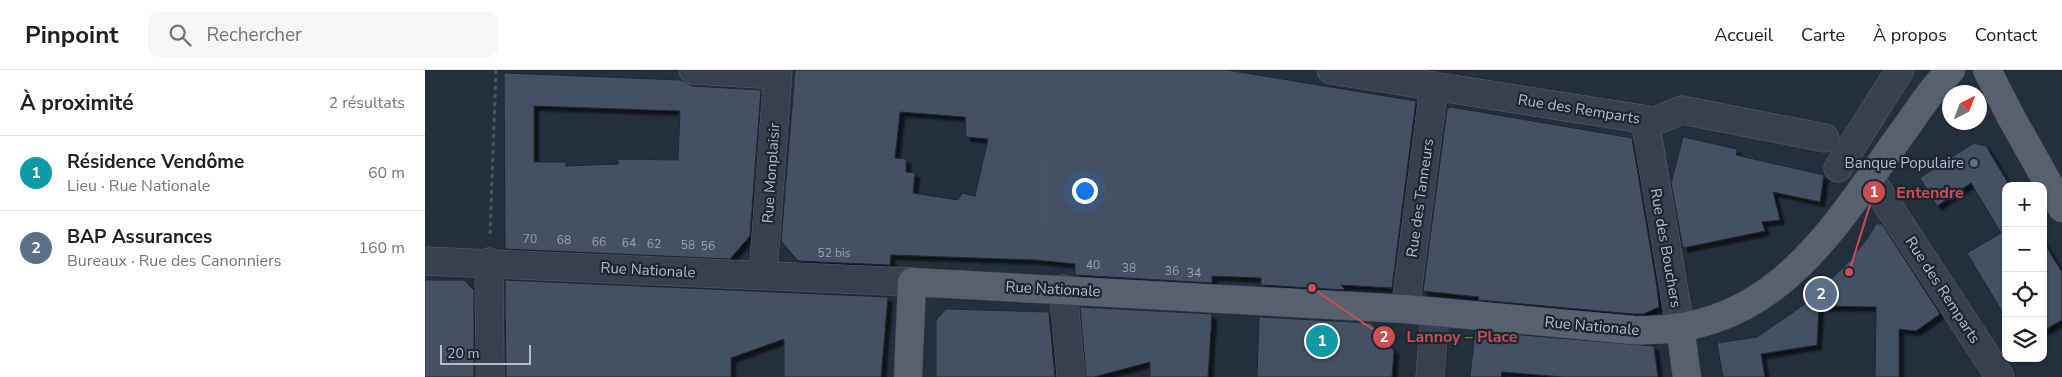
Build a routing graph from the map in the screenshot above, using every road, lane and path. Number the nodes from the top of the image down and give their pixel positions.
1 (496, 70) edge
2 (693, 70) edge
3 (1331, 70) edge
4 (1900, 70) edge
5 (1951, 70) edge
6 (1987, 70) edge
7 (778, 72) edge
8 (1434, 86) junction
9 (1645, 120) junction
10 (1825, 138) dead end
11 (1042, 163) dead end
12 (1838, 168) dead end
13 (1869, 178) junction
14 (2062, 208) edge
15 (1041, 224) dead end
16 (425, 261) edge
17 (489, 262) junction
18 (763, 275) junction
19 (912, 282) junction
20 (1063, 290) junction
21 (1405, 309) junction
22 (1435, 312) junction
23 (1680, 327) junction
24 (490, 377) edge
25 (908, 377) edge
26 (1071, 377) edge
27 (1430, 377) edge
28 (1687, 377) edge
29 (2001, 377) edge

1 - 17 path
2 - 7 street
3 - 8 street, Rue des Remparts
4 - 12 street
5 - 13 main road, Rue Nationale
6 - 14 main road
7 - 18 street, Rue Monplaisir
8 - 9 street, Rue des Remparts
8 - 21 street, Rue des Tanneurs
9 - 10 street, Rue des Remparts
9 - 23 street, Rue des Bouchers
11 - 15 path
13 - 23 main road, Rue Nationale
13 - 29 street, Rue des Remparts
16 - 17 street, Rue Nationale
17 - 18 street, Rue Nationale
17 - 24 street
18 - 19 street, Rue Nationale
19 - 20 main road, Rue Nationale
19 - 25 main road
20 - 21 main road, Rue Nationale
20 - 26 street
21 - 22 main road, Rue Nationale
22 - 23 main road, Rue Nationale
22 - 27 street
23 - 28 main road, Rue des Bouchers

